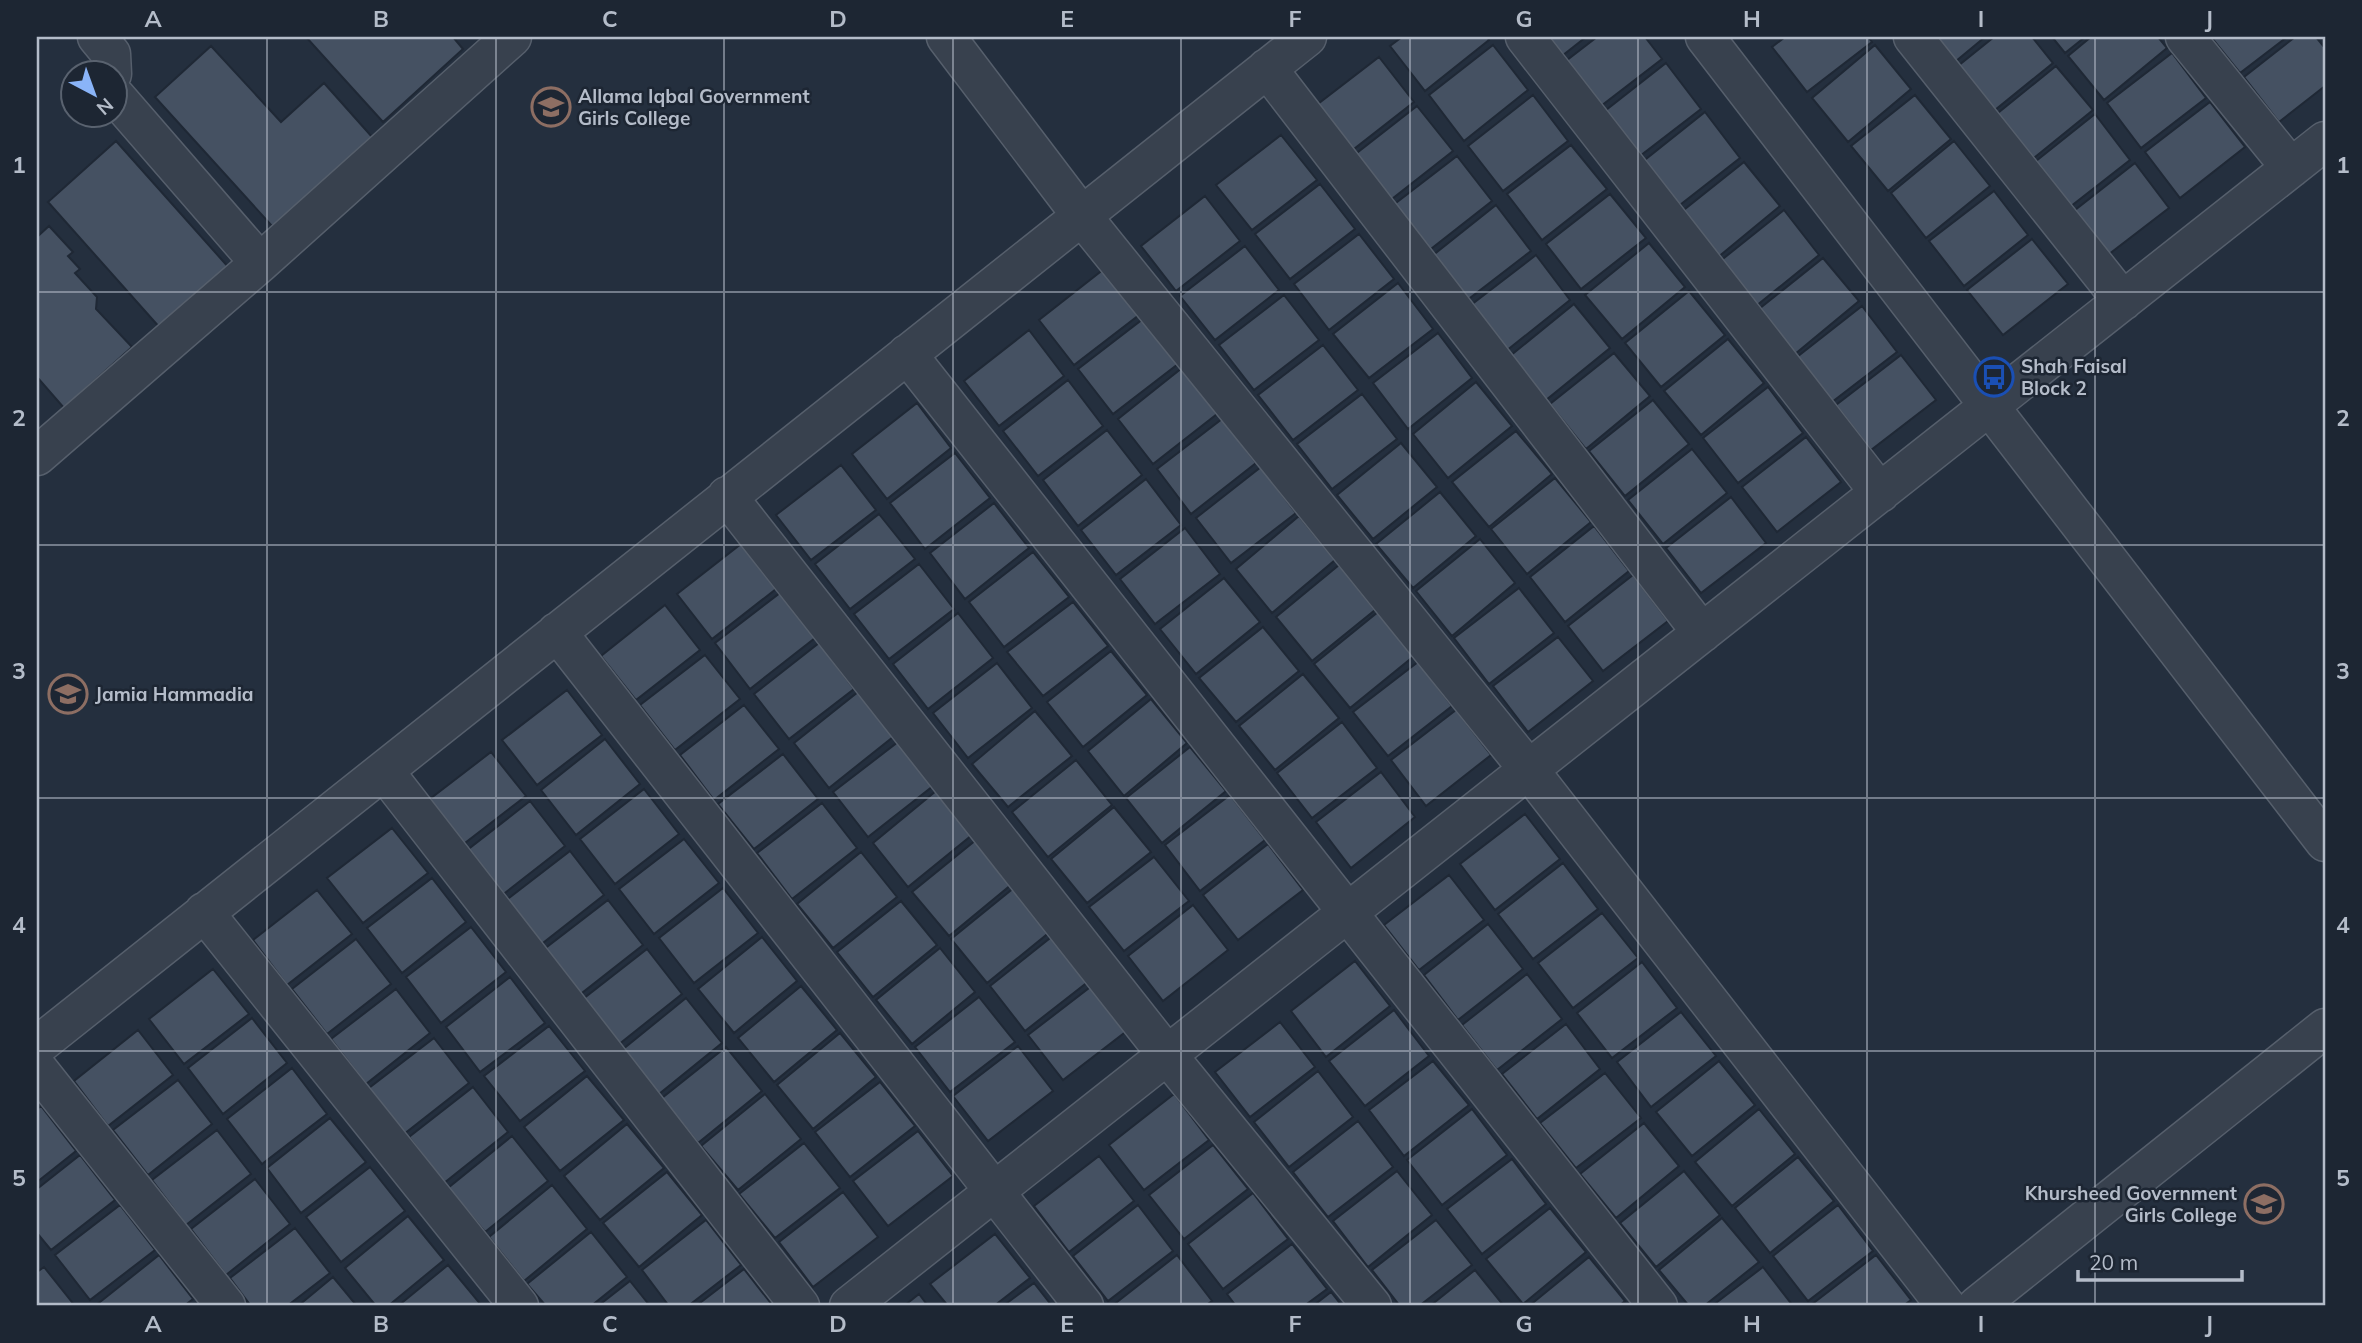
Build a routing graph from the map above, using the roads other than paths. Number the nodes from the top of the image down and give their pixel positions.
1 (97, 37) edge
2 (512, 37) edge
3 (946, 37) edge
4 (1307, 37) edge
5 (1525, 37) edge
6 (1704, 37) edge
7 (1913, 37) edge
8 (2185, 37) edge
9 (111, 60) edge
10 (1267, 68) junction
11 (130, 113) edge
12 (2325, 141) edge
13 (2291, 168) junction
14 (1081, 215) junction
15 (260, 263) junction
16 (2123, 300) junction
17 (907, 354) junction
18 (1989, 407) junction
19 (37, 456) edge
20 (1880, 493) junction
21 (727, 496) junction
22 (556, 632) junction
23 (1702, 633) junction
24 (1529, 770) junction
25 (384, 771) junction
26 (2325, 842) edge
27 (204, 912) junction
28 (1349, 913) junction
29 (2325, 1028) edge
30 (37, 1046) edge
31 (1168, 1056) junction
32 (37, 1068) edge
33 (994, 1192) junction
34 (226, 1306) edge
35 (520, 1306) edge
36 (800, 1306) edge
37 (849, 1306) edge
38 (1084, 1306) edge
39 (1372, 1306) edge
40 (1658, 1306) edge
41 (1946, 1306) edge
42 (1978, 1306) edge

1 - 9 street
2 - 15 street
3 - 14 street
4 - 10 street
5 - 20 street
6 - 18 street
7 - 16 street
8 - 13 street
10 - 14 street
10 - 23 street
11 - 15 street
12 - 13 street
13 - 16 street
14 - 17 street
14 - 24 street
15 - 19 street
16 - 18 street
17 - 21 street
17 - 28 street
18 - 20 street
18 - 26 street
20 - 23 street
21 - 22 street
21 - 31 street
22 - 25 street
22 - 33 street
23 - 24 street
24 - 28 street
24 - 41 street
25 - 27 street
25 - 36 street
27 - 30 street
27 - 35 street
28 - 31 street
28 - 40 street
29 - 42 street
31 - 33 street
31 - 39 street
32 - 34 street
33 - 37 street
33 - 38 street

